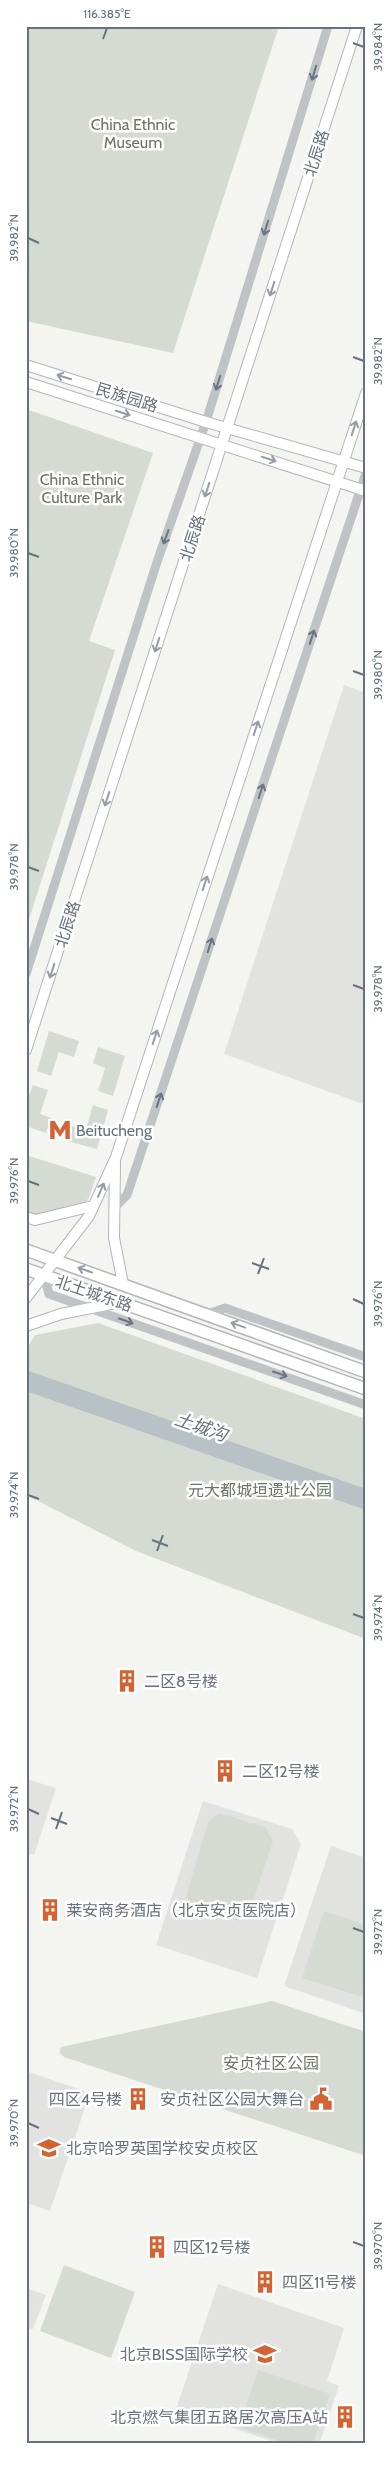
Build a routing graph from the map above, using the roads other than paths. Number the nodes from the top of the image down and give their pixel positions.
1 (328, 26) edge
2 (357, 26) edge
3 (26, 365) edge
4 (26, 382) edge
5 (366, 392) edge
6 (206, 422) junction
7 (228, 427) junction
8 (201, 438) junction
9 (222, 444) junction
10 (343, 463) junction
11 (366, 468) edge
12 (366, 474) edge
13 (337, 481) junction
14 (363, 490) edge
15 (26, 974) edge
16 (26, 1050) edge
17 (115, 1160) junction
18 (93, 1206) junction
19 (114, 1208) junction
20 (26, 1217) edge
21 (26, 1250) edge
22 (55, 1260) junction
23 (26, 1269) edge
24 (44, 1275) junction
25 (123, 1284) junction
26 (26, 1298) edge
27 (121, 1302) junction
28 (94, 1310) junction
29 (206, 1314) junction
30 (26, 1326) edge
31 (366, 1357) edge
32 (366, 1372) edge
33 (363, 1388) edge
34 (366, 1405) edge

1 -> 6 street, 北辰路
2 -> 7 main road, 北辰路
6 -> 3 main road, 民族园路
4 -> 8 main road, 民族园路
10 -> 5 main road
6 - 7 main road, 民族园路
6 - 8 street, 北辰路
7 - 9 main road, 北辰路
7 - 10 main road, 民族园路
8 - 9 main road, 民族园路
8 -> 15 street, 北辰路
9 -> 13 main road, 民族园路
9 -> 16 main road, 北辰路
10 - 11 main road, 民族园路
10 - 13 main road
12 - 14 street
13 - 14 main road, 民族园路
17 -> 13 main road
19 -> 14 street
18 -> 17 main road
17 - 19 main road
18 - 20 main road
18 - 22 main road
19 - 25 main road
21 - 22 main road, 北土城东路
22 - 24 main road
25 -> 22 main road, 北土城东路
23 - 24 main road
24 - 26 main road
24 - 27 main road, 北土城东路
24 - 28 street, 北土城东路
25 - 29 main road, 北土城东路
27 - 28 main road
27 - 33 main road, 北土城东路
28 - 30 main road
28 -> 34 street, 北土城东路
29 - 31 street
32 -> 29 main road, 北土城东路
32 - 33 street

